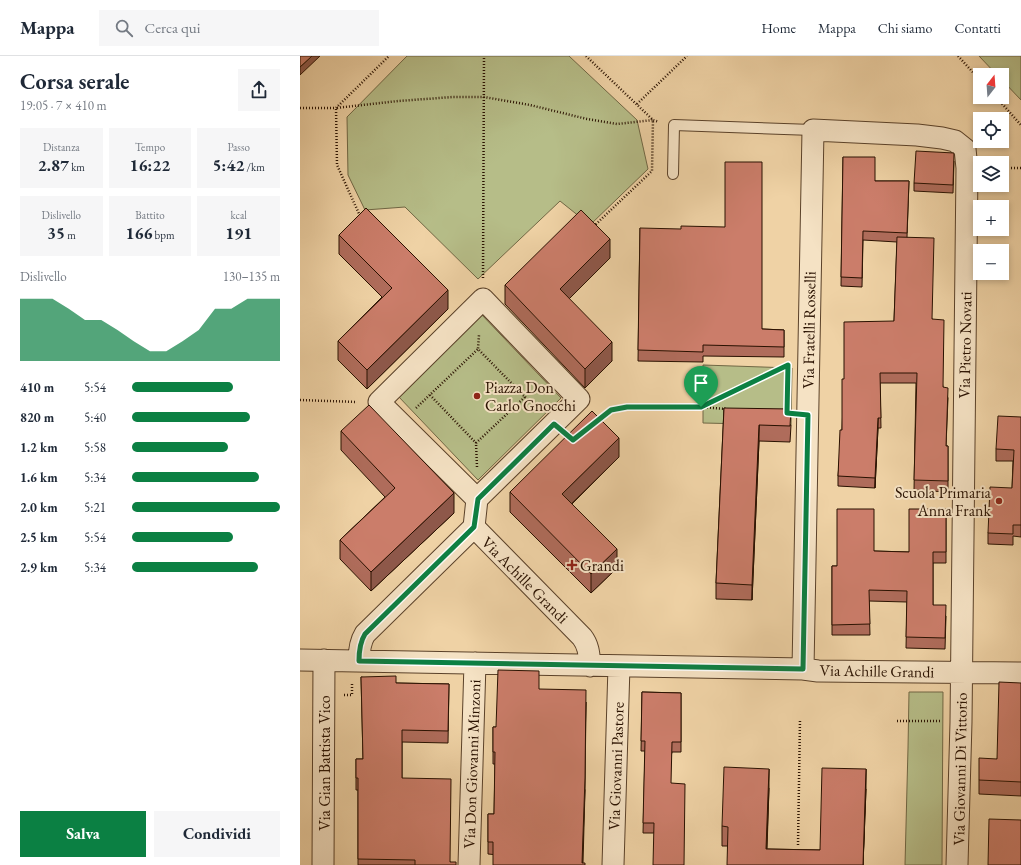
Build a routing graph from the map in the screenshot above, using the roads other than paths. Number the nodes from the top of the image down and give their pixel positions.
1 (813, 130) junction
2 (673, 174) dead end
3 (478, 499) junction
4 (474, 527) junction
5 (300, 660) edge
6 (324, 660) junction
7 (359, 661) junction
8 (475, 663) junction
9 (590, 666) junction
10 (619, 666) junction
11 (803, 669) junction
12 (962, 672) junction
13 (1021, 673) edge
14 (323, 865) edge
15 (469, 865) edge
16 (613, 865) edge
17 (957, 865) edge

1 - 2 lane
1 - 11 street, Via Fratelli Rosselli
1 - 12 street, Via Pietro Novati
3 - 3 street
3 - 4 street
4 - 7 street, Via Achille Grandi
4 - 9 street, Via Achille Grandi
5 - 6 street, Via Achille Grandi
6 - 7 street, Via Achille Grandi
6 - 14 street, Via Gian Battista Vico
7 - 8 street, Via Achille Grandi
8 - 9 street, Via Achille Grandi
8 - 15 street, Via Don Giovanni Minzoni
9 - 10 street, Via Achille Grandi
10 - 11 street, Via Achille Grandi
10 - 16 street, Via Giovanni Pastore
11 - 12 street, Via Achille Grandi
12 - 13 street, Via Achille Grandi
12 - 17 street, Via Giovanni Di Vittorio

